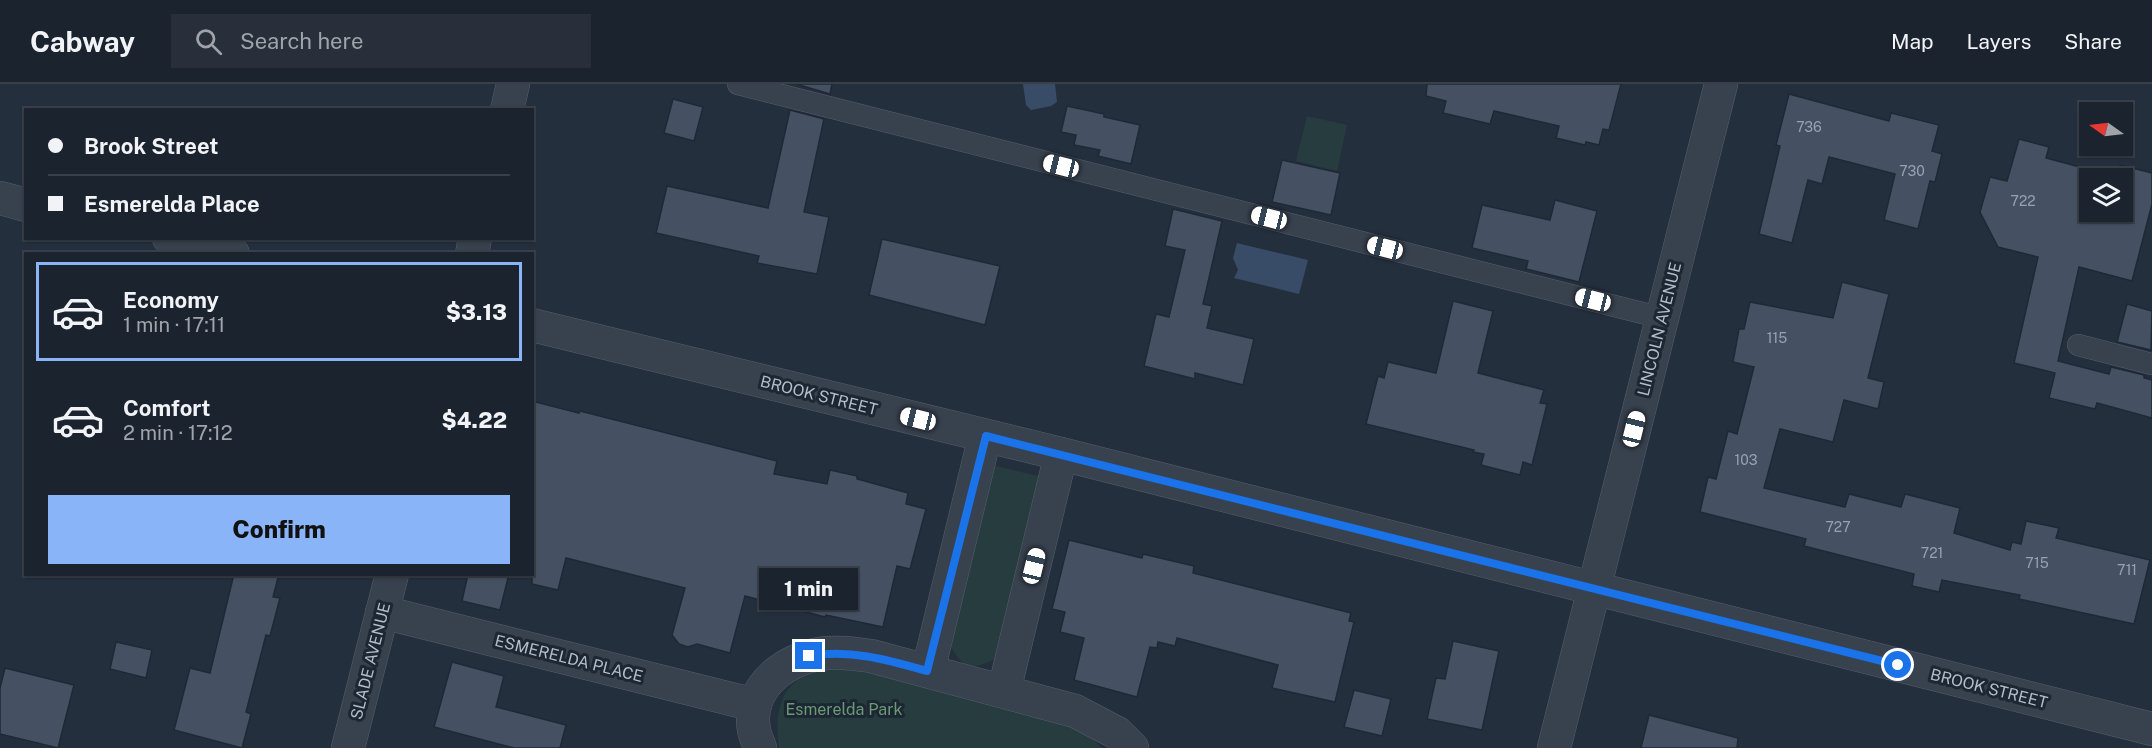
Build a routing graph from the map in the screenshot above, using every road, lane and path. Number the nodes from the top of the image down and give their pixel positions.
1 (513, 84) edge
2 (738, 84) edge
3 (1721, 84) edge
4 (507, 108) edge
5 (0, 198) edge
6 (24, 204) edge
7 (177, 240) edge
8 (224, 252) edge
9 (1662, 318) junction
10 (534, 326) edge
11 (2078, 345) dead end
12 (2152, 364) edge
13 (986, 436) junction
14 (1061, 454) junction
15 (391, 576) edge
16 (1594, 588) junction
17 (382, 612) junction
18 (927, 671) junction
19 (1004, 691) junction
20 (755, 705) junction
21 (2152, 729) edge
22 (348, 748) edge
23 (760, 748) edge
24 (1132, 748) edge
25 (1554, 748) edge

1 - 4 street
2 - 9 lane
3 - 9 street, LINCOLN AVENUE
5 - 6 street
7 - 8 street
9 - 16 street, LINCOLN AVENUE
10 - 13 street, BROOK STREET
11 - 12 lane
13 - 14 street, BROOK STREET
13 - 18 street
14 - 16 street, BROOK STREET
14 - 19 street
15 - 17 street, SLADE AVENUE
16 - 21 street, BROOK STREET
16 - 25 street, LINCOLN AVENUE
17 - 20 street, ESMERELDA PLACE
17 - 22 street, SLADE AVENUE
18 - 19 street
18 - 20 street
19 - 24 street
20 - 23 street

